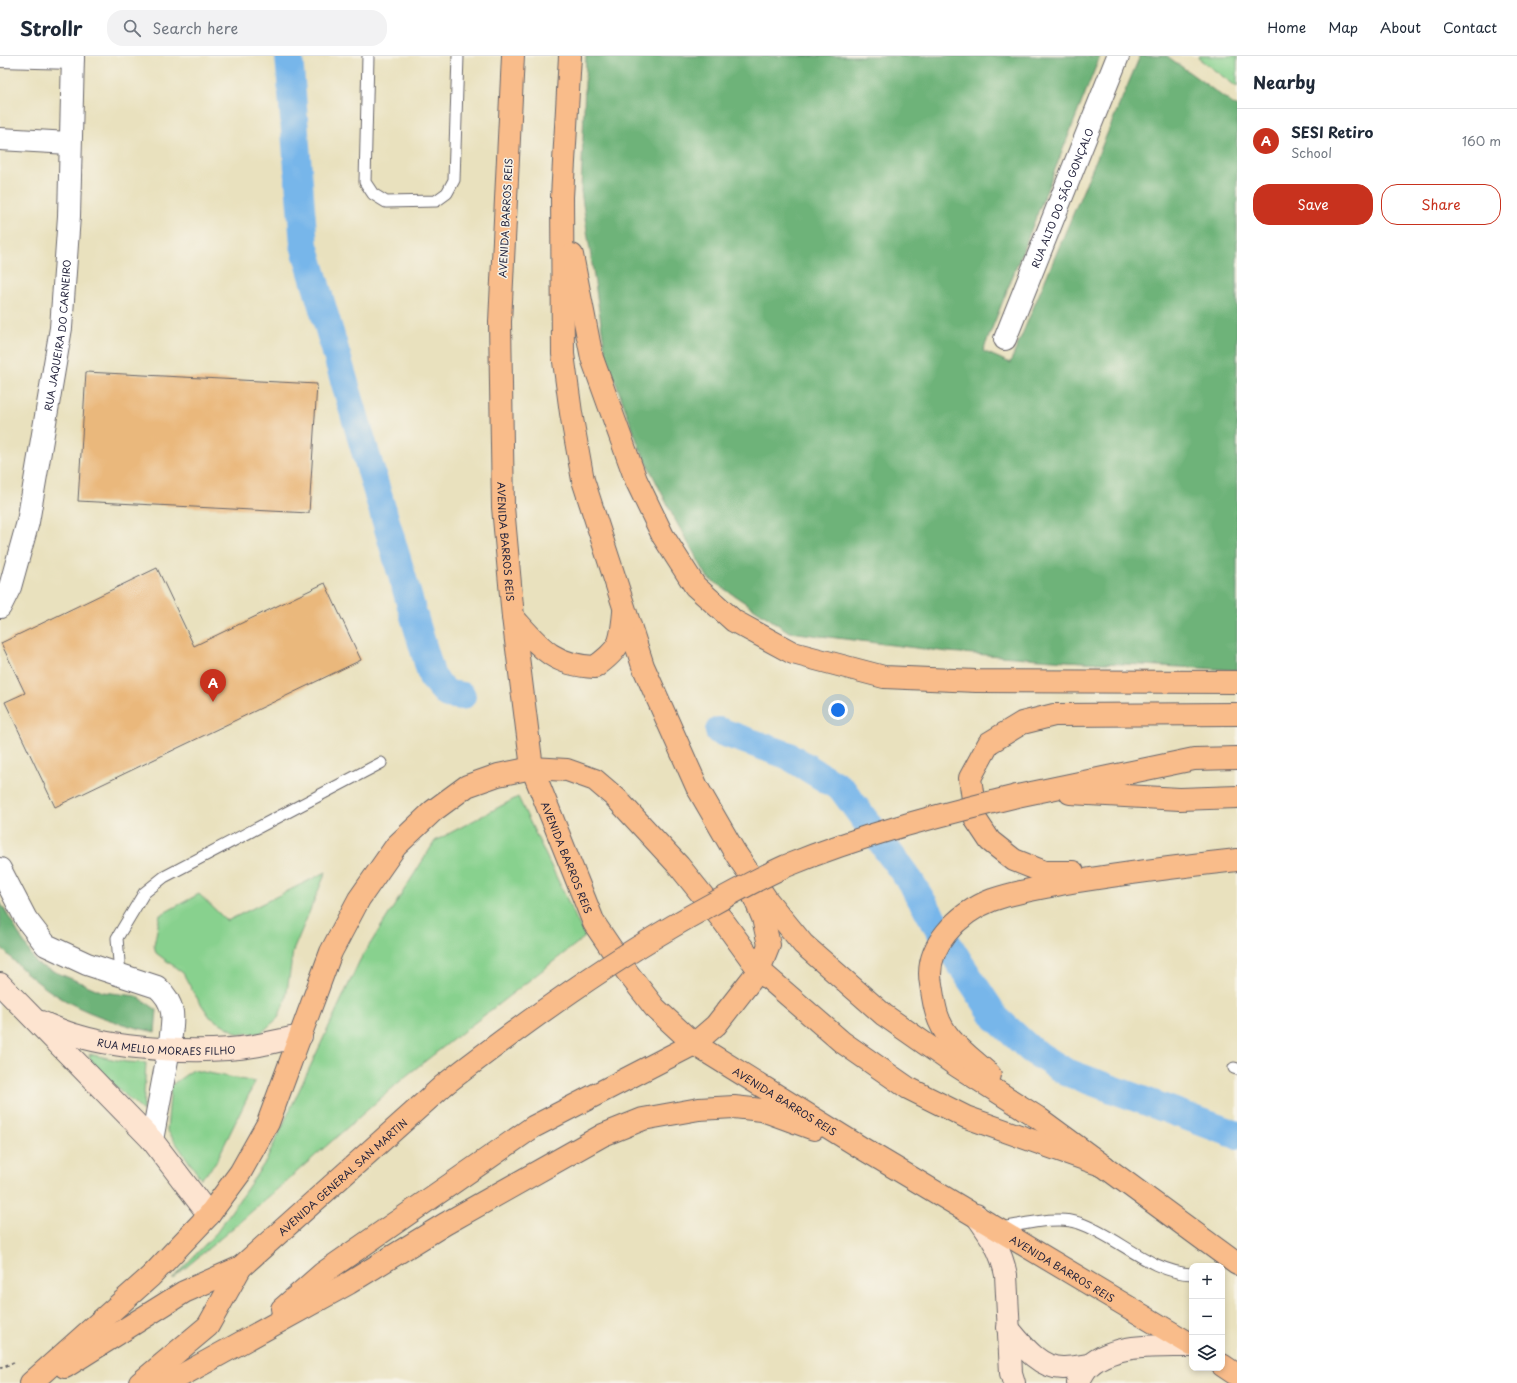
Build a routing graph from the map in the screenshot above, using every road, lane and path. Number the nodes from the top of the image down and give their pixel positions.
1 (0, 56) edge
2 (368, 56) edge
3 (458, 56) edge
4 (513, 56) edge
5 (570, 56) edge
6 (1118, 56) edge
7 (73, 57) edge
8 (0, 139) edge
9 (69, 143) junction
10 (562, 197) junction
11 (1005, 339) dead end
12 (625, 605) junction
13 (0, 607) edge
14 (513, 617) junction
15 (1237, 682) edge
16 (1237, 714) edge
17 (1237, 758) edge
18 (381, 763) dead end
19 (532, 768) junction
20 (1041, 791) junction
21 (1237, 797) edge
22 (734, 851) junction
23 (1237, 860) edge
24 (0, 869) edge
25 (1125, 873) junction
26 (759, 970) junction
27 (120, 974) junction
28 (0, 984) edge
29 (34, 1019) junction
30 (301, 1036) junction
31 (694, 1044) junction
32 (169, 1049) junction
33 (1037, 1117) junction
34 (152, 1140) junction
35 (860, 1146) junction
36 (1104, 1166) junction
37 (209, 1215) junction
38 (976, 1215) junction
39 (997, 1228) junction
40 (1232, 1266) edge
41 (241, 1267) junction
42 (1189, 1273) edge
43 (1008, 1328) junction
44 (254, 1334) junction
45 (1189, 1343) edge
46 (1189, 1345) edge
47 (1225, 1367) edge
48 (1083, 1374) edge
49 (1237, 1375) edge
50 (31, 1383) edge
51 (39, 1383) edge
52 (140, 1383) edge
53 (168, 1383) edge
54 (1014, 1383) edge

1 - 7 street
2 - 3 lane
4 - 14 main road, AVENIDA BARROS REIS
5 - 10 main road
6 - 11 street, RUA ALTO DO SÃO GONÇALO
7 - 9 street, RUA JAQUEIRA DO CARNEIRO
8 - 9 street
9 - 13 street, RUA JAQUEIRA DO CARNEIRO
10 - 12 main road
10 - 15 main road
12 - 14 main road
12 - 22 main road
14 - 19 main road, AVENIDA BARROS REIS
16 - 25 main road
17 - 20 main road, AVENIDA GENERAL SAN MARTIN
18 - 27 lane
19 - 26 main road
19 - 30 main road
19 - 31 main road, AVENIDA BARROS REIS
20 - 21 main road
20 - 41 main road, AVENIDA GENERAL SAN MARTIN, bridge
22 - 26 main road
22 - 33 main road
23 - 25 main road
24 - 27 street
25 - 33 main road
26 - 31 main road
26 - 36 main road
27 - 32 street
28 - 29 main road, RUA MELLO MORAES FILHO
29 - 32 main road, RUA MELLO MORAES FILHO
29 - 34 main road, RUA MELLO MORAES FILHO
30 - 32 main road, RUA MELLO MORAES FILHO
30 - 37 main road
31 - 35 main road, AVENIDA BARROS REIS
31 - 44 main road
32 - 34 street
33 - 36 main road
34 - 37 main road, RUA MELLO MORAES FILHO
35 - 38 main road, AVENIDA BARROS REIS
35 - 44 main road
36 - 40 main road
37 - 50 main road
38 - 39 main road, AVENIDA BARROS REIS
38 - 43 main road
39 - 42 lane
39 - 45 main road, AVENIDA BARROS REIS
41 - 51 main road, AVENIDA GENERAL SAN MARTIN
41 - 52 main road, AVENIDA GENERAL SAN MARTIN
43 - 48 main road
43 - 54 main road
44 - 53 main road
46 - 48 main road
47 - 49 main road

